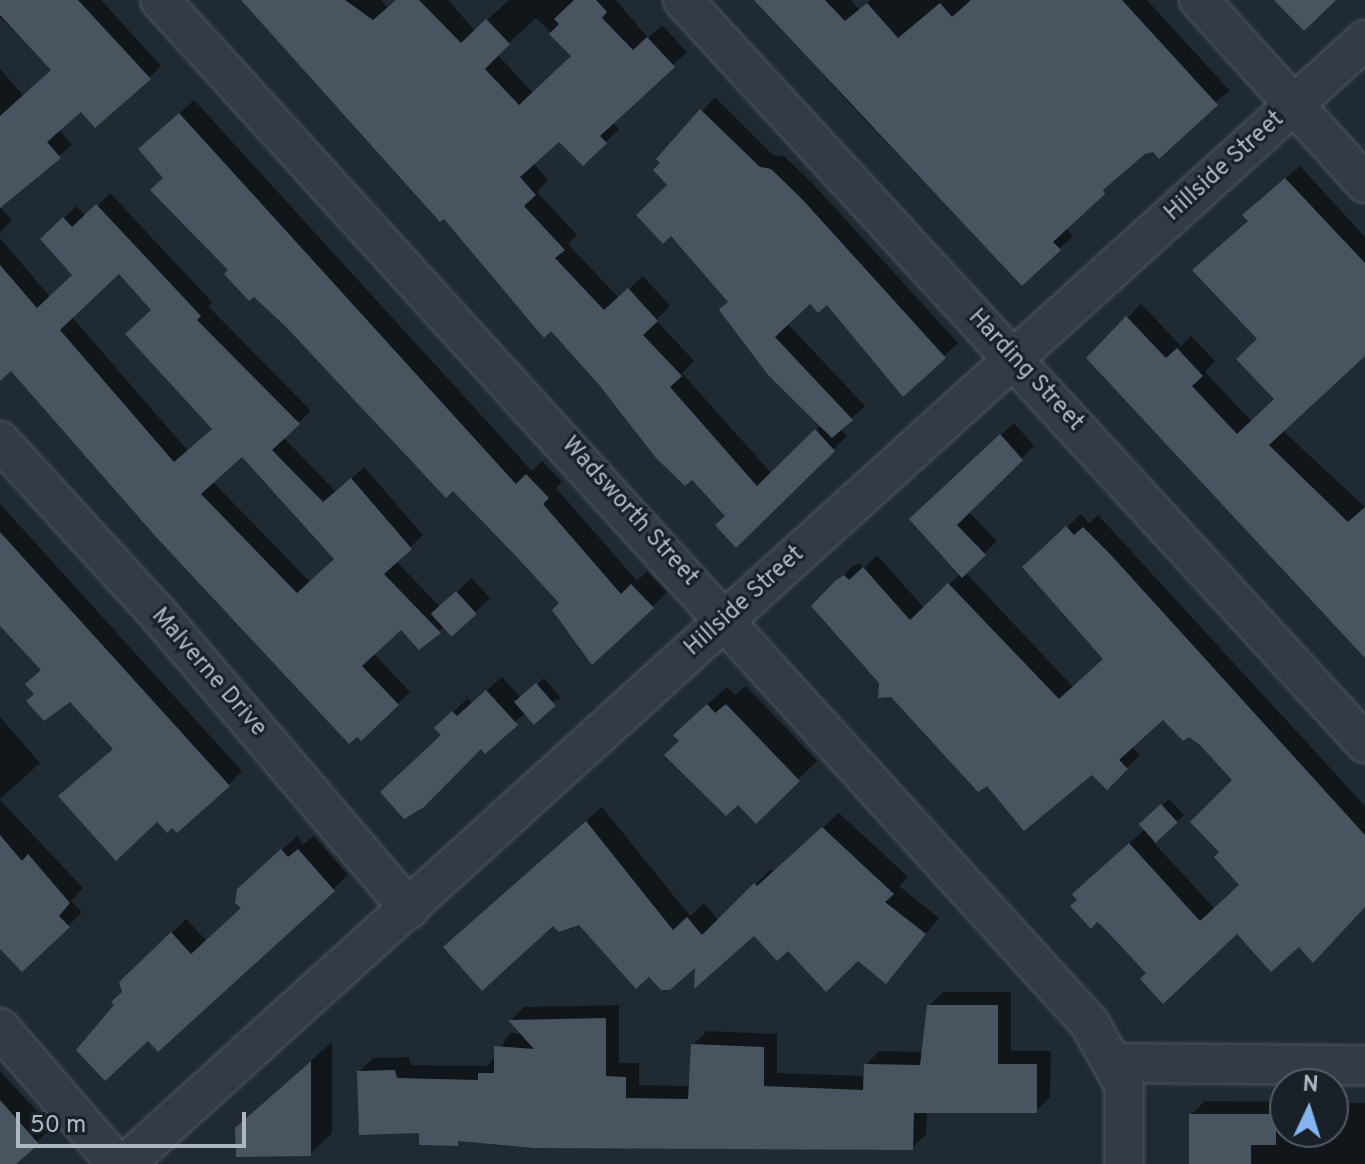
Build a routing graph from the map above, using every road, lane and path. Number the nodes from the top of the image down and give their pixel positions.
1 (160, 0) edge
2 (683, 0) edge
3 (1199, 0) edge
4 (1365, 40) edge
5 (1294, 105) junction
6 (1365, 183) edge
7 (1014, 359) junction
8 (0, 441) edge
9 (726, 619) junction
10 (1365, 743) edge
11 (409, 909) junction
12 (0, 1028) edge
13 (1116, 1063) junction
14 (1365, 1065) edge
15 (117, 1164) edge
16 (125, 1164) edge
17 (1124, 1164) edge

1 - 9 street, Wadsworth Street
2 - 7 street, Harding Street
3 - 5 street
4 - 5 street, Hillside Street
5 - 6 street
5 - 7 street, Hillside Street
7 - 9 street, Hillside Street
7 - 10 street, Harding Street
8 - 11 street, Malverne Drive
9 - 11 street, Hillside Street
9 - 13 street, Wadsworth Street
11 - 16 street, Hillside Street
12 - 15 street
13 - 14 street
13 - 17 street, Wadsworth Street

